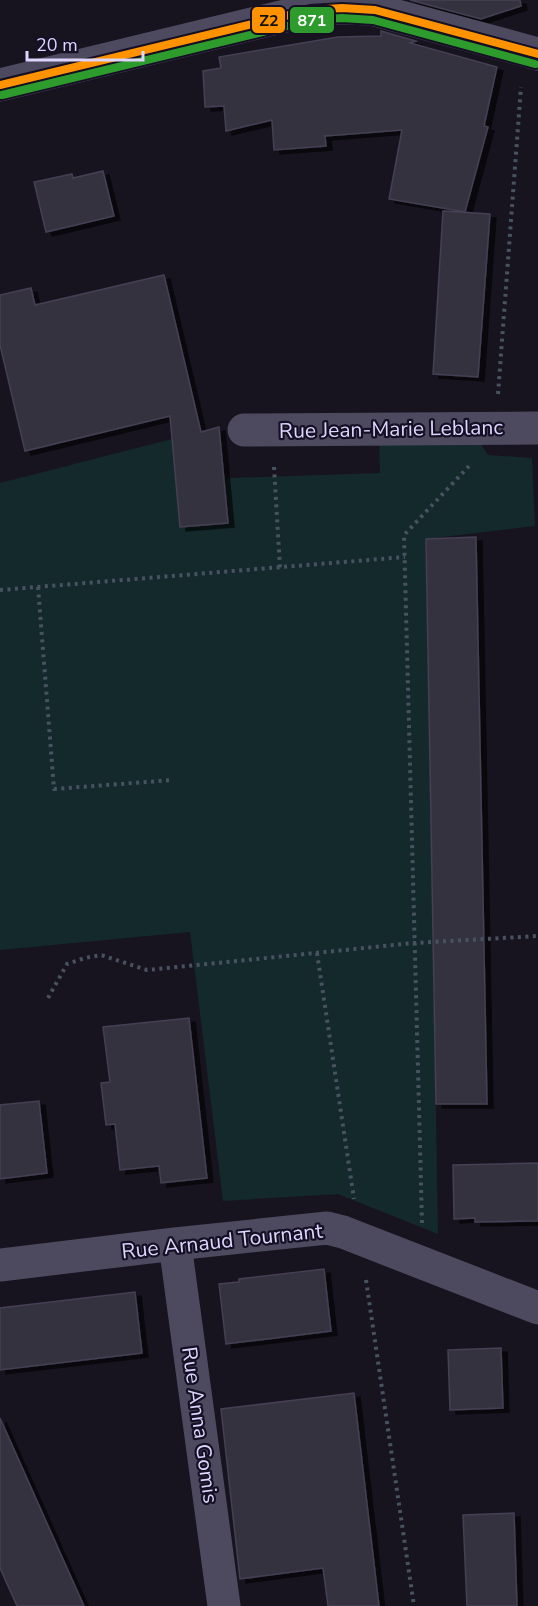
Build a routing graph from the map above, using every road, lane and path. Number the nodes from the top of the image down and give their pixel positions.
1 (374, 3) edge
2 (531, 52) edge
3 (0, 85) edge
4 (495, 428) junction
5 (538, 428) edge
6 (258, 430) joint
7 (405, 557) junction
8 (280, 568) junction
9 (38, 588) junction
10 (0, 590) edge
11 (173, 780) dead end
12 (538, 936) edge
13 (414, 943) junction
14 (48, 998) dead end
15 (176, 1244) junction
16 (423, 1264) junction
17 (0, 1265) edge
18 (538, 1308) edge
19 (224, 1606) edge

1 - 2 street
1 - 3 street
2 - 4 path
4 - 5 street, Rue Jean-Marie Leblanc
4 - 6 street, Rue Jean-Marie Leblanc
4 - 7 path
6 - 8 path
7 - 8 path
7 - 13 path
8 - 9 path
9 - 10 path
9 - 11 path
12 - 13 path
13 - 14 path
13 - 16 path
15 - 16 street, Rue Arnaud Tournant
15 - 17 street, Rue Arnaud Tournant
15 - 19 street, Rue Anna Gomis
16 - 18 street, Rue Arnaud Tournant

